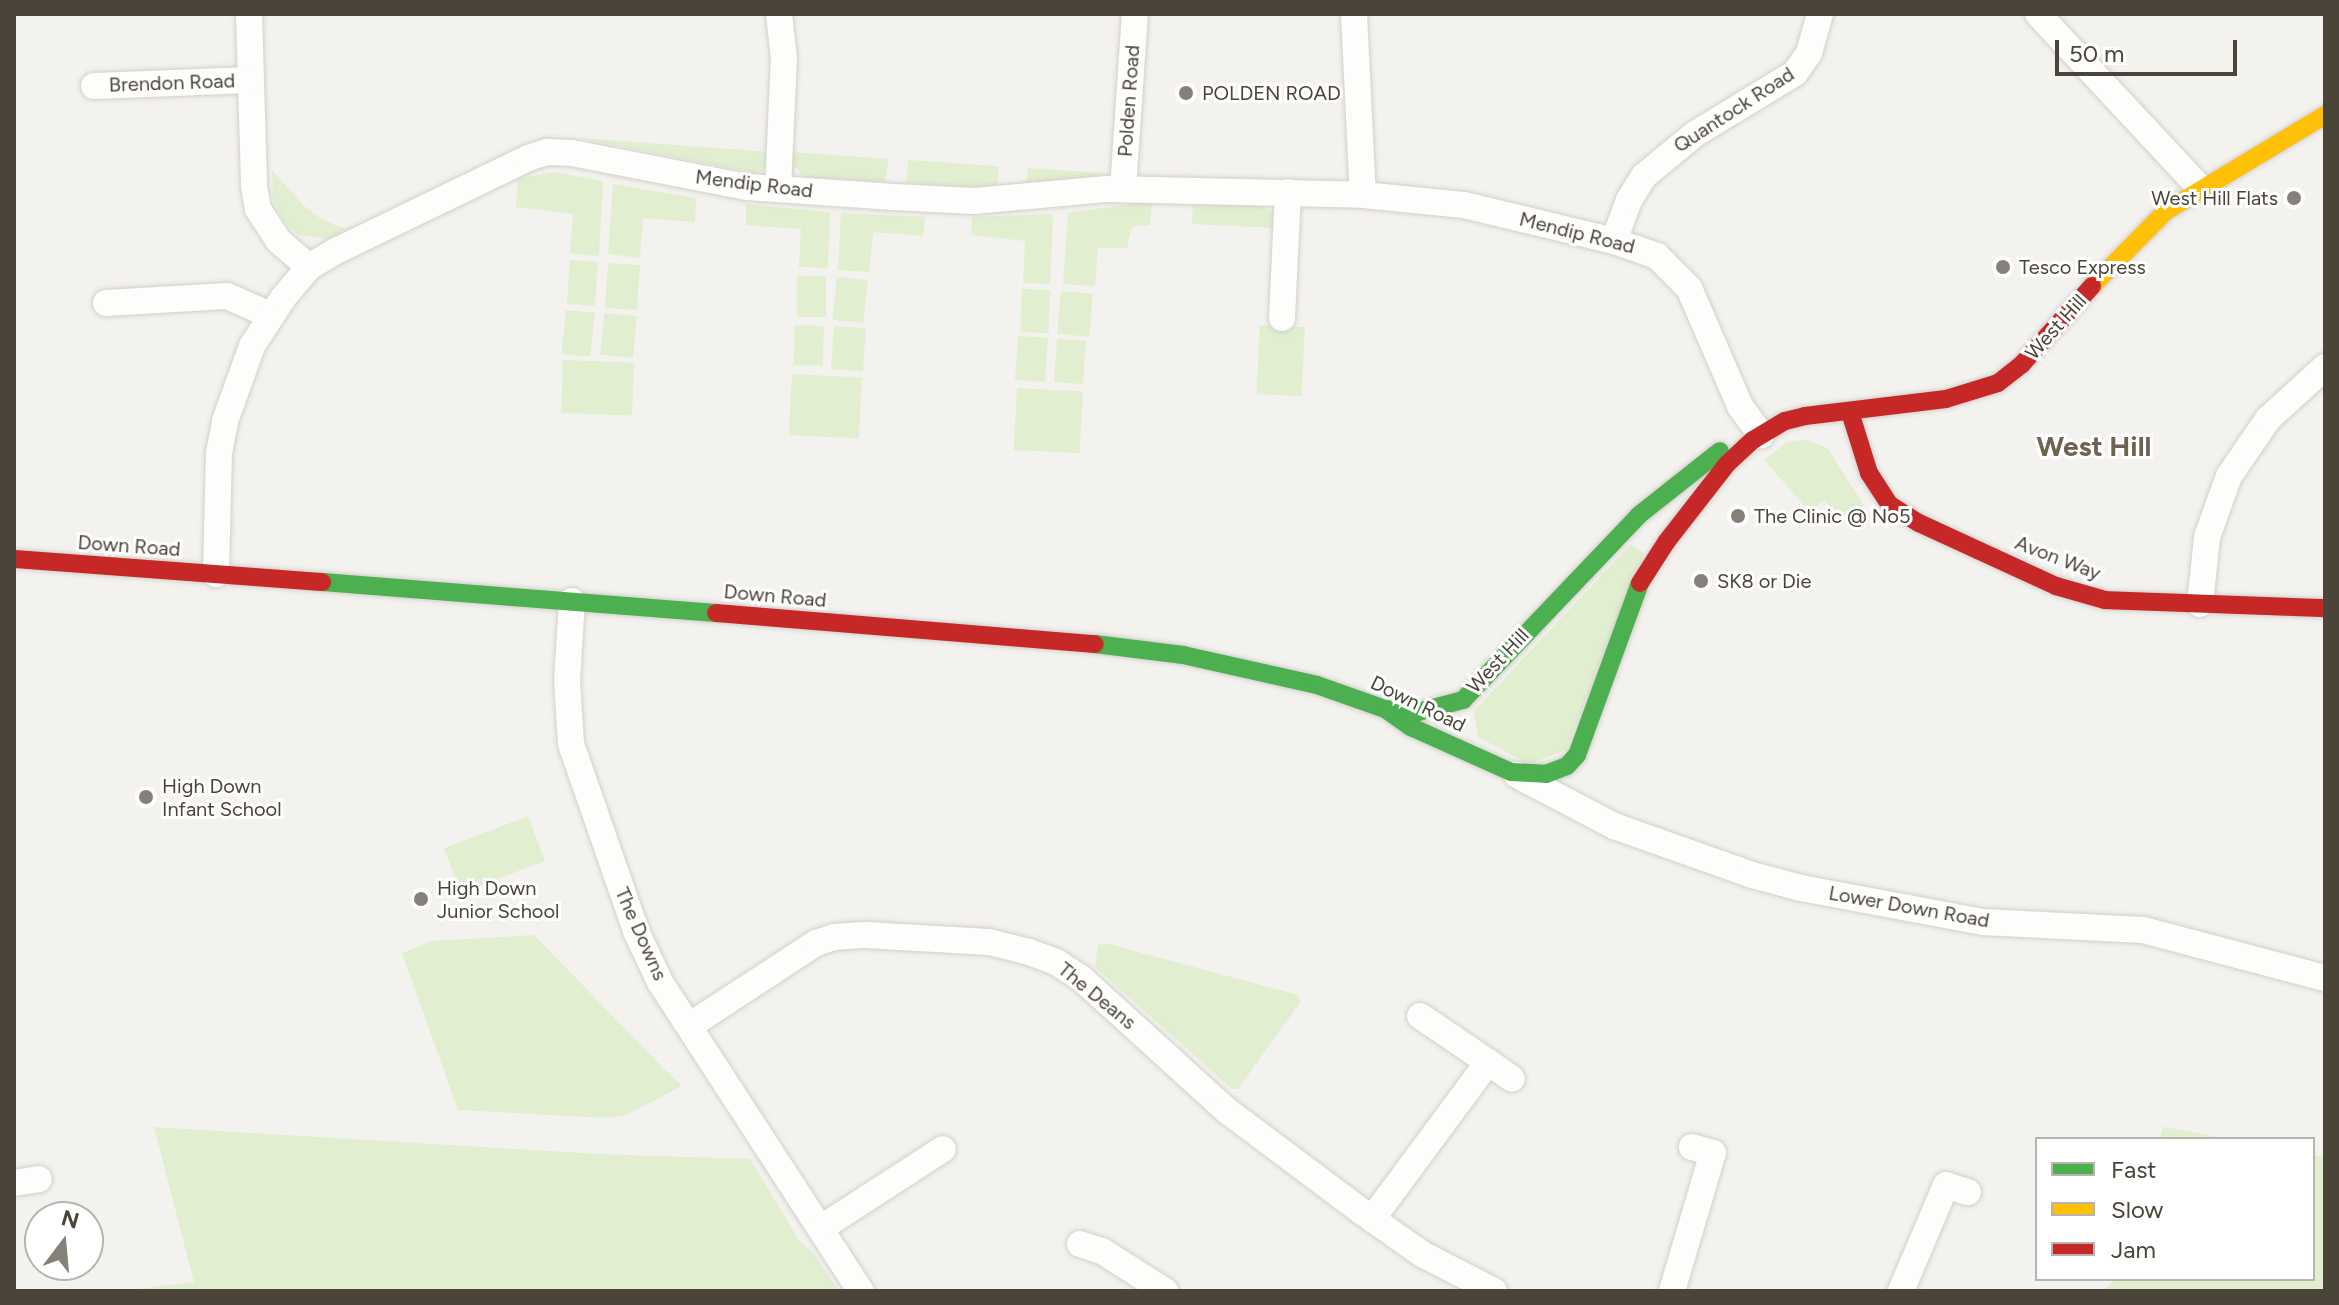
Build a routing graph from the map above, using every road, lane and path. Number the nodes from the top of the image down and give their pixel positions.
1 (249, 14) edge
2 (779, 14) edge
3 (1135, 14) edge
4 (1354, 14) edge
5 (1820, 14) edge
6 (2038, 14) edge
7 (251, 80) junction
8 (94, 86) dead end
9 (2322, 113) edge
10 (2200, 188) junction
11 (778, 189) junction
12 (1123, 189) junction
13 (1288, 192) junction
14 (1363, 195) junction
15 (1614, 241) junction
16 (309, 267) junction
17 (106, 303) dead end
18 (270, 315) junction
19 (1282, 318) dead end
20 (2325, 367) edge
21 (1850, 412) junction
22 (1757, 437) junction
23 (1639, 515) junction
24 (1667, 541) junction
25 (14, 559) edge
26 (216, 574) junction
27 (572, 601) junction
28 (2200, 604) junction
29 (2325, 608) edge
30 (1385, 709) junction
31 (1469, 735) dead end
32 (1577, 755) junction
33 (1505, 769) junction
34 (1614, 826) junction
35 (2325, 978) edge
36 (1420, 1016) dead end
37 (689, 1026) junction
38 (1488, 1062) junction
39 (1512, 1079) dead end
40 (943, 1149) dead end
41 (1713, 1153) dead end
42 (1947, 1185) dead end
43 (1372, 1219) junction
44 (821, 1228) junction
45 (1094, 1240) dead end
46 (861, 1291) edge
47 (1165, 1291) edge
48 (1494, 1291) edge
49 (1672, 1291) edge
50 (1901, 1291) edge

1 - 7 street, Brendon Road
2 - 11 street
3 - 12 street, Polden Road
4 - 14 street
5 - 15 street, Quantock Road
6 - 10 street
7 - 8 street, Brendon Road
7 - 16 street, Brendon Road
9 - 10 street, West Hill
10 - 21 street, West Hill
11 - 12 street, Mendip Road
11 - 16 street, Mendip Road
12 - 13 street, Mendip Road
13 - 14 street, Mendip Road
13 - 19 street
14 - 15 street, Mendip Road
15 - 22 street, Mendip Road
16 - 18 street, Mendip Road
17 - 18 street
18 - 26 street, Mendip Road
20 - 28 street
21 - 22 street, West Hill
21 - 28 street, Avon Way
22 - 23 street, West Hill
22 - 24 street, West Hill
23 - 24 street
23 - 30 street, West Hill
24 - 32 street, West Hill
25 - 26 street, Down Road
26 - 27 street, Down Road
27 - 30 street, Down Road
27 - 37 street, The Downs
28 - 29 street, Avon Way
30 - 33 street, Down Road
31 - 33 street
32 - 33 street
32 - 34 street, West Hill
33 - 34 street, Lower Down Road
34 - 35 street, Lower Down Road
36 - 38 street
37 - 43 street, The Deans
37 - 44 street, The Downs
38 - 39 street
38 - 43 street
40 - 44 street
41 - 49 street
42 - 50 street
43 - 48 street, The Deans
44 - 46 street, The Downs
45 - 47 street

